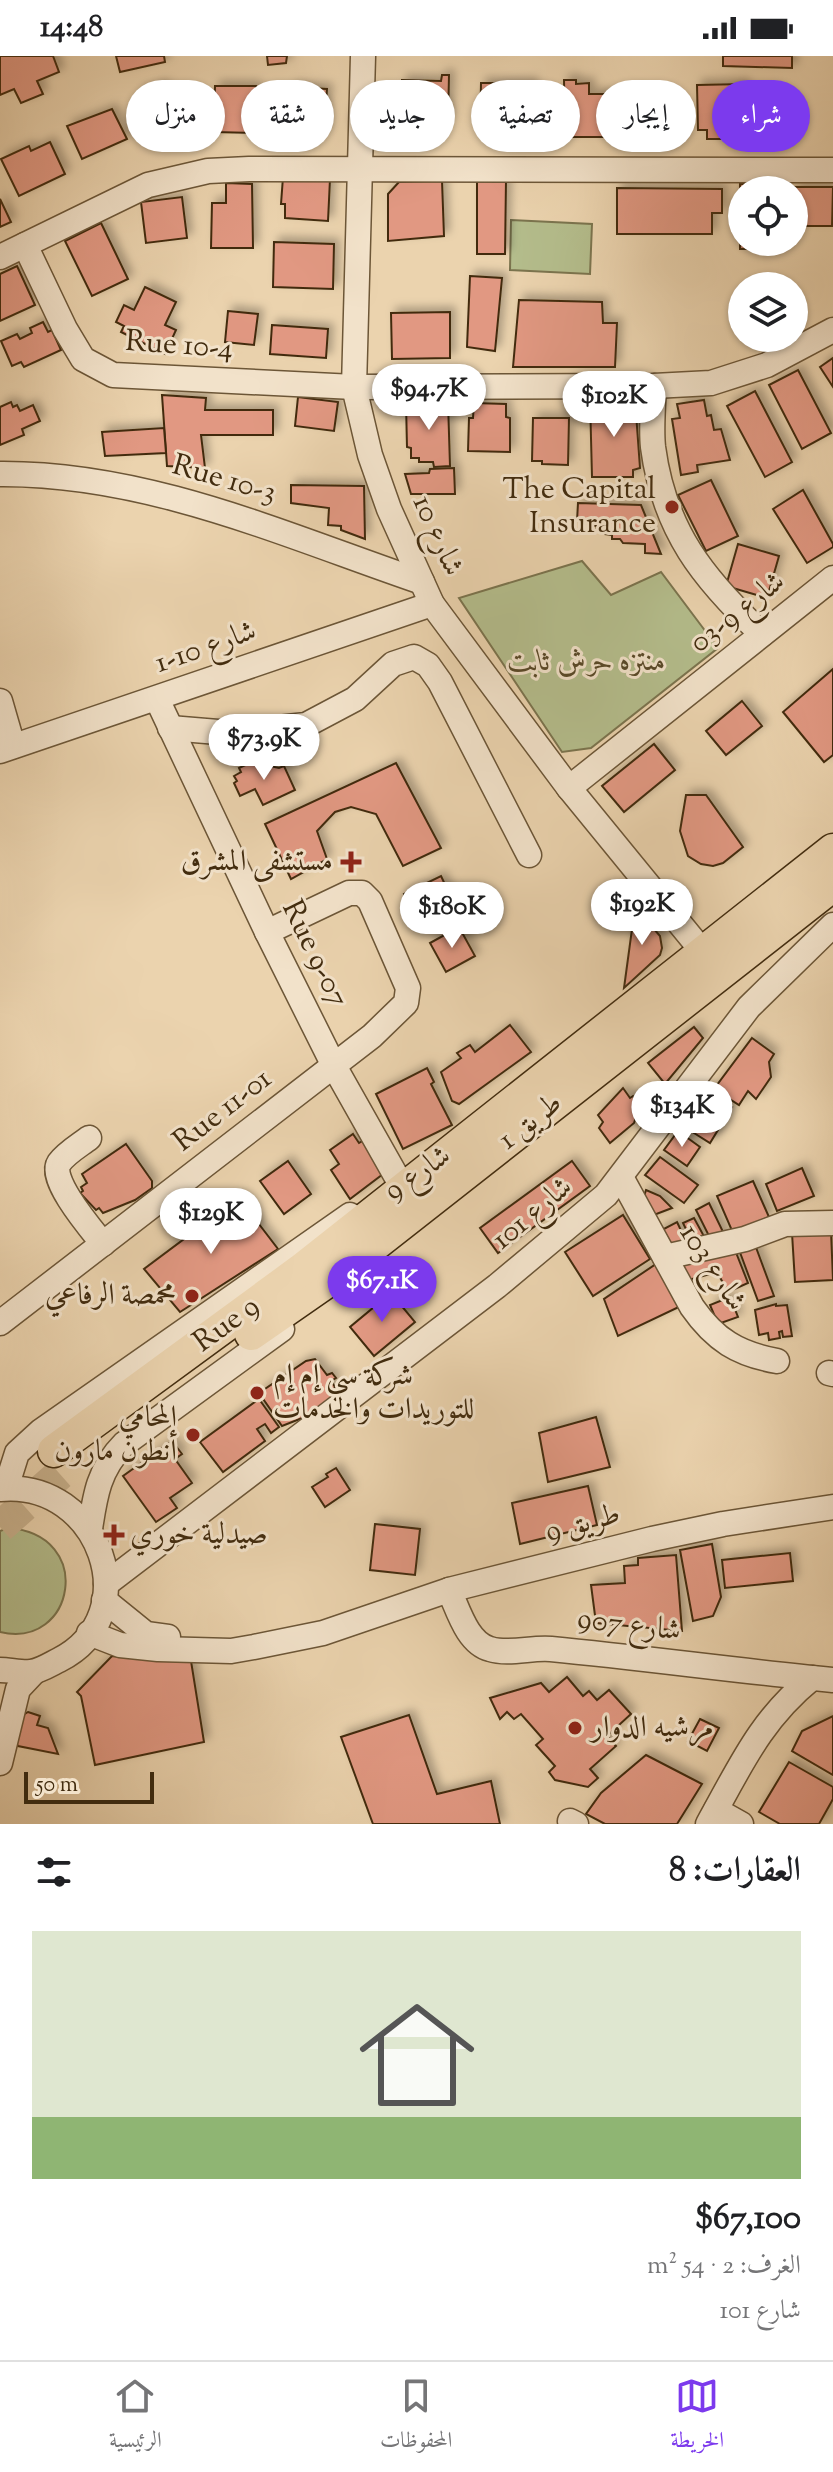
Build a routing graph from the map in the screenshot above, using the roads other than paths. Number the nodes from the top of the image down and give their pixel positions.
1 (363, 56) edge
2 (361, 170) junction
3 (833, 170) edge
4 (25, 245) junction
5 (0, 257) edge
6 (833, 330) edge
7 (654, 386) junction
8 (354, 387) junction
9 (0, 474) edge
10 (833, 578) edge
11 (427, 593) junction
12 (762, 634) junction
13 (157, 699) junction
14 (0, 701) edge
15 (170, 728) junction
16 (6, 748) edge
17 (569, 788) junction
18 (833, 850) edge
19 (529, 855) dead end
20 (832, 889) edge
21 (833, 925) edge
22 (267, 932) junction
23 (703, 952) junction
24 (334, 1066) junction
25 (89, 1138) dead end
26 (621, 1177) junction
27 (404, 1200) junction
28 (833, 1223) edge
29 (103, 1244) junction
30 (665, 1257) junction
31 (0, 1323) edge
32 (777, 1361) dead end
33 (62, 1458) tunnel mouth
34 (3, 1488) edge
35 (833, 1507) edge
36 (90, 1529) junction
37 (449, 1590) junction
38 (105, 1592) junction
39 (354, 1621) junction
40 (89, 1633) junction
41 (0, 1670) edge
42 (34, 1672) junction
43 (823, 1679) edge
44 (0, 1763) edge
45 (712, 1817) edge
46 (741, 1824) edge

1 - 2 street, شارع 10
2 - 3 street
2 - 4 street
2 - 8 street, شارع 10
4 - 5 street
4 - 8 street, Rue 10-4
6 - 7 street, Rue 10-4
7 - 8 street, Rue 10-4
7 - 12 street
8 - 11 street, شارع 10
9 - 11 street, Rue 10-3
10 - 12 street, شارع 9-03
11 - 13 street, شارع 10-1
11 - 17 street, شارع 10
12 - 17 street, شارع 9-03
13 - 15 street, Rue 9-07
13 - 16 street, شارع 10-1
14 - 16 street
15 - 19 street
15 - 22 street, Rue 9-07
17 - 23 street, شارع 10
18 - 23 main road, شارع 9
20 - 27 main road, طريق 1
21 - 26 street, شارع 101
22 - 24 street, Rue 9-07
22 - 24 street, Rue 11-01
23 - 27 main road, شارع 9
24 - 27 street, Rue 9-07
24 - 29 street, Rue 11-01
25 - 29 street
26 - 30 street, شارع 103
26 - 38 street, شارع 101
27 - 33 main road, Rue 9
27 - 34 street, شارع 9
27 - 36 street, شارع 9
28 - 30 street
29 - 31 street, Rue 11-01
30 - 32 street, شارع 103
34 - 36 street
35 - 37 street, طريق 9
36 - 38 street
37 - 39 street, طريق 9
37 - 43 street, شارع 907
38 - 39 street, طريق 9
38 - 40 street
39 - 40 street, طريق 9
40 - 42 street
41 - 42 street
42 - 44 street
43 - 45 street
45 - 46 street

